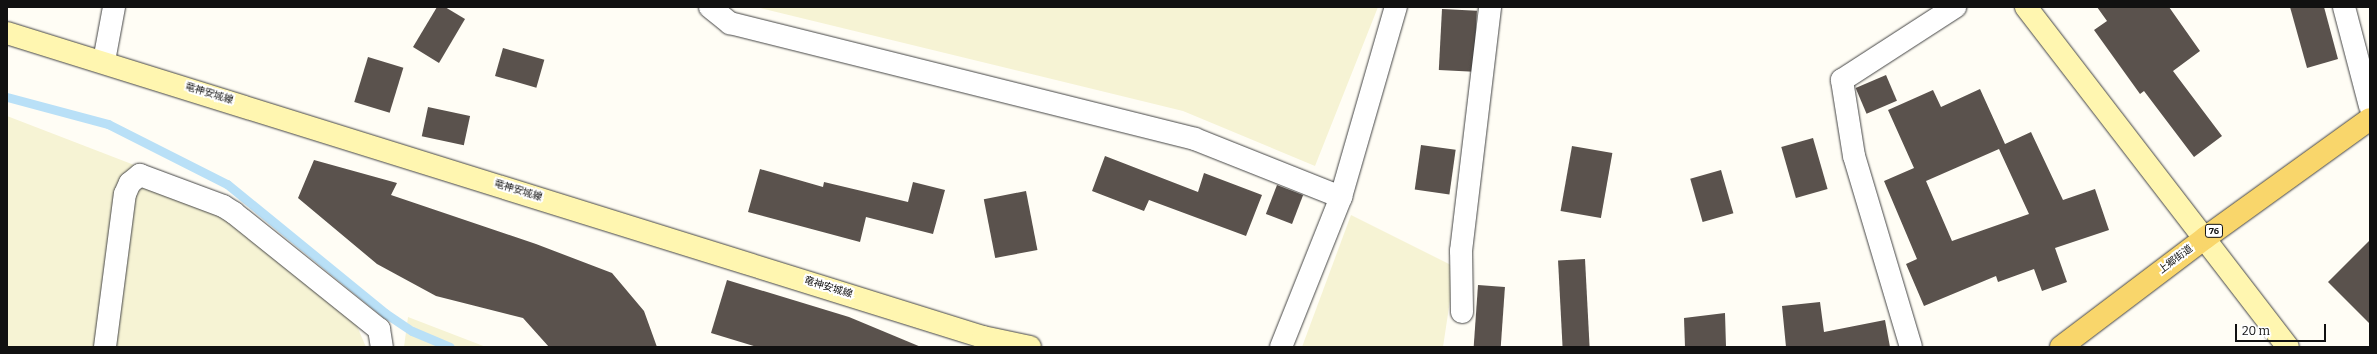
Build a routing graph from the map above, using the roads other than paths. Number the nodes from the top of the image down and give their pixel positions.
1 (114, 7) edge
2 (710, 7) edge
3 (1396, 7) edge
4 (1490, 7) edge
5 (1956, 7) edge
6 (2026, 7) edge
7 (2344, 7) edge
8 (7, 33) edge
9 (104, 61) junction
10 (2370, 106) edge
11 (2370, 119) edge
12 (1342, 197) junction
13 (2205, 238) junction
14 (1462, 312) dead end
15 (105, 347) edge
16 (382, 347) edge
17 (1030, 347) edge
18 (1282, 347) edge
19 (1911, 347) edge
20 (2061, 347) edge
21 (2288, 347) edge

1 - 9 street
2 - 12 street
3 - 12 street
4 - 14 street
5 - 19 street
6 - 13 street
7 - 10 street
8 - 9 street, 竜神安城線
9 - 17 street, 竜神安城線
11 - 13 main road, 上郷街道 / 76
12 - 18 street
13 - 20 main road, 上郷街道 / 76
13 - 21 street
15 - 16 street

